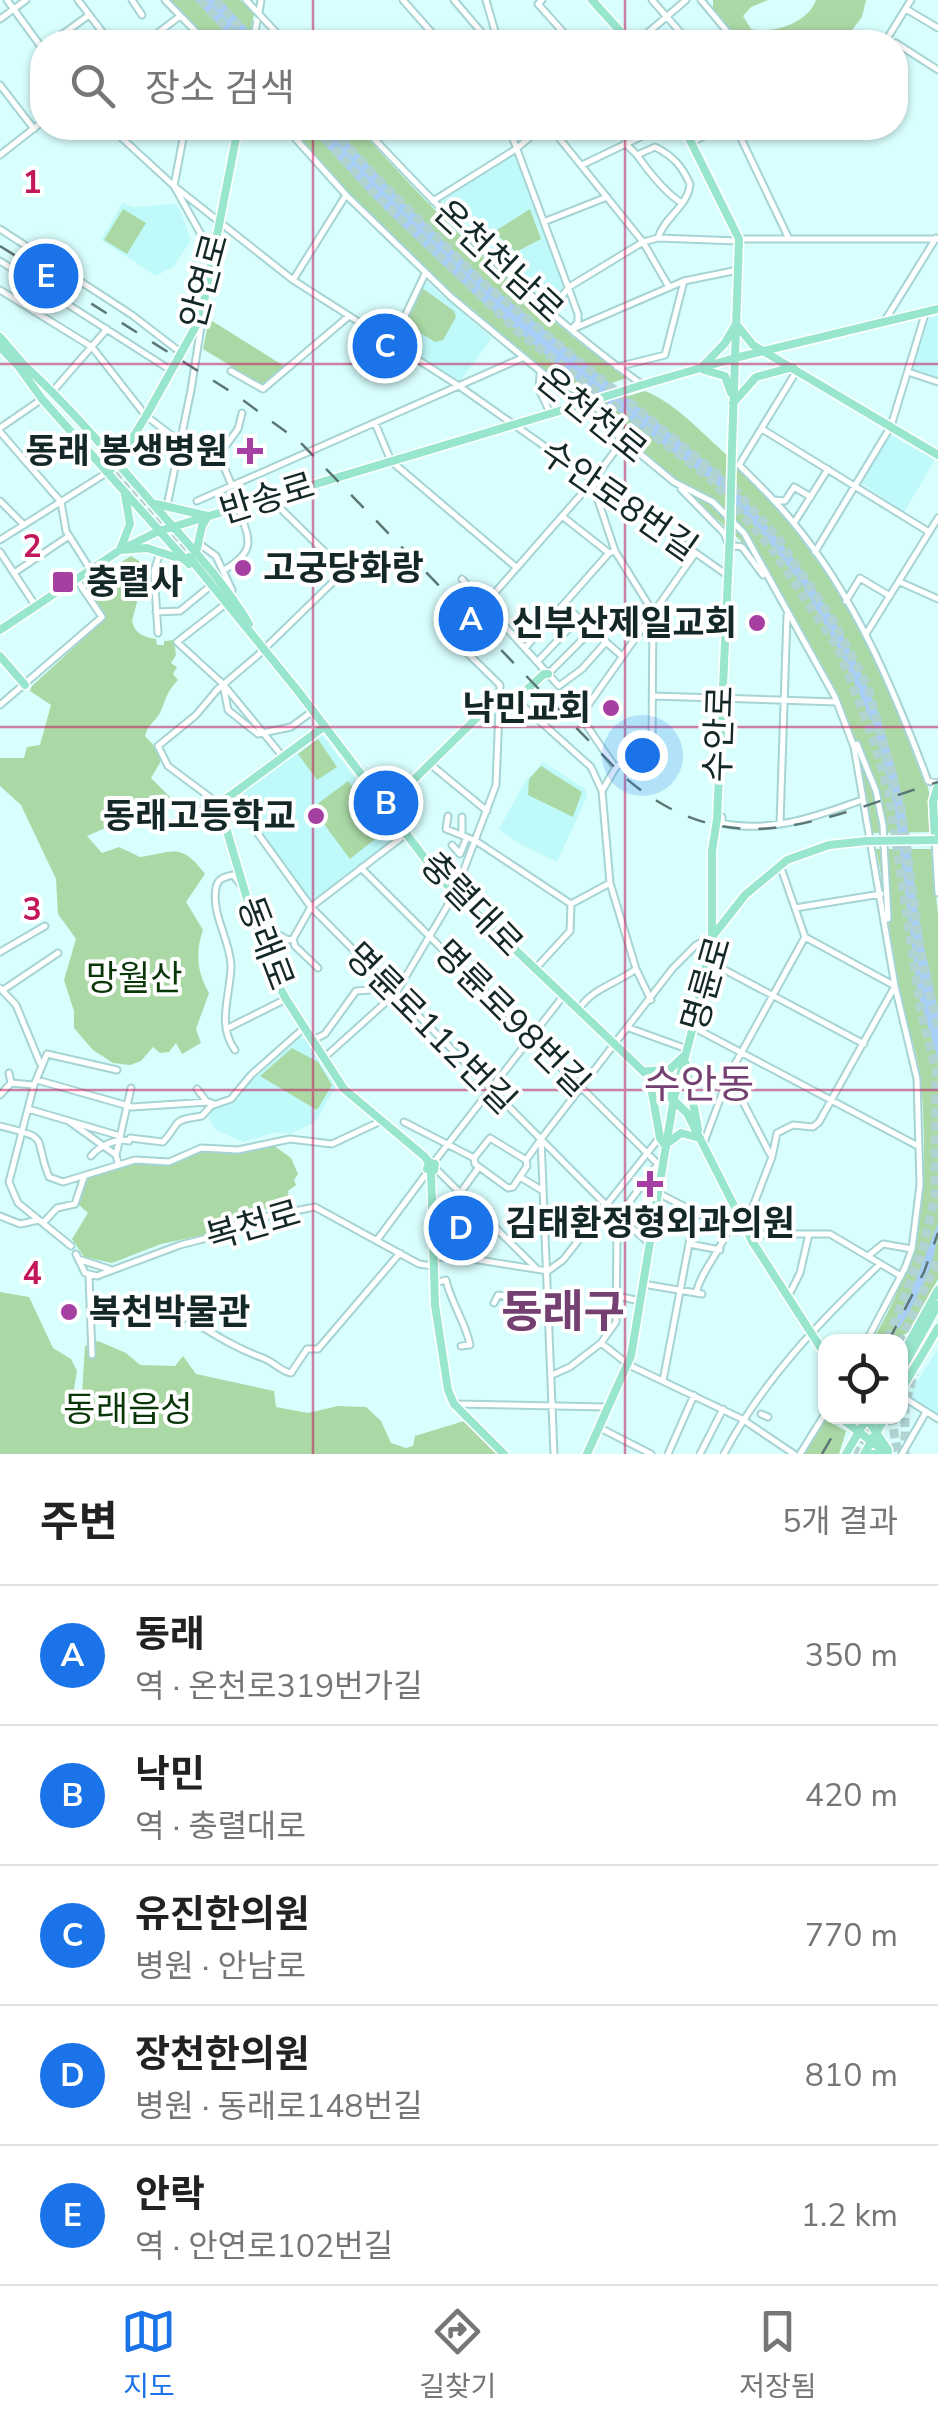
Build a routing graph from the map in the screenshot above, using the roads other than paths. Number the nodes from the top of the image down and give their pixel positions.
1 (7, 0) edge
2 (26, 0) edge
3 (78, 0) edge
4 (132, 0) edge
5 (164, 0) edge
6 (246, 0) edge
7 (261, 0) edge
8 (403, 0) edge
9 (454, 0) edge
10 (486, 0) edge
11 (542, 0) edge
12 (592, 0) edge
13 (652, 0) edge
14 (686, 0) edge
15 (701, 0) edge
16 (911, 0) edge
17 (14, 9) junction
18 (906, 9) junction
19 (89, 15) junction
20 (142, 15) dead end
21 (180, 16) junction
22 (258, 17) junction
23 (666, 17) junction
24 (0, 19) edge
25 (938, 28) edge
26 (68, 30) edge
27 (101, 30) edge
28 (162, 30) edge
29 (193, 30) edge
30 (255, 30) edge
31 (273, 30) edge
32 (429, 30) edge
33 (477, 30) edge
34 (495, 30) edge
35 (561, 30) edge
36 (621, 30) edge
37 (649, 30) edge
38 (677, 30) edge
39 (726, 30) edge
40 (896, 30) edge
41 (30, 31) edge
42 (908, 52) edge
43 (938, 70) edge
44 (0, 84) edge
45 (30, 124) edge
46 (30, 132) edge
47 (124, 140) edge
48 (183, 140) edge
49 (236, 140) edge
50 (297, 140) edge
51 (375, 140) edge
52 (513, 140) edge
53 (527, 140) edge
54 (561, 140) edge
55 (632, 140) edge
56 (695, 140) edge
57 (742, 140) edge
58 (691, 142) joint
59 (625, 144) junction
60 (516, 150) junction
61 (0, 155) edge
62 (637, 156) junction
63 (582, 165) junction
64 (174, 186) junction
65 (346, 195) junction
66 (606, 197) junction
67 (432, 202) junction
68 (683, 204) junction
69 (546, 221) junction
70 (220, 224) junction
71 (0, 229) edge
72 (658, 238) junction
73 (937, 238) edge
74 (789, 239) junction
75 (739, 240) junction
76 (643, 242) junction
77 (214, 258) junction
78 (0, 261) edge
79 (738, 270) junction
80 (426, 273) junction
81 (293, 280) junction
82 (684, 282) junction
83 (669, 287) junction
84 (569, 288) junction
85 (0, 290) edge
86 (938, 308) edge
87 (551, 310) junction
88 (926, 312) junction
89 (349, 316) junction
90 (201, 318) junction
91 (883, 322) junction
92 (736, 324) junction
93 (572, 329) junction
94 (107, 330) junction
95 (0, 336) edge
96 (392, 343) junction
97 (0, 347) edge
98 (92, 348) junction
99 (766, 351) junction
100 (182, 354) junction
101 (522, 358) junction
102 (735, 358) junction
103 (21, 365) junction
104 (617, 367) junction
105 (795, 368) junction
106 (699, 369) junction
107 (172, 371) junction
108 (231, 371) dead end
109 (908, 372) junction
110 (540, 374) junction
111 (938, 382) edge
112 (642, 385) junction
113 (459, 386) junction
114 (52, 391) junction
115 (42, 399) junction
116 (734, 404) junction
117 (553, 412) junction
118 (242, 413) dead end
119 (146, 416) junction
120 (375, 423) junction
121 (511, 424) junction
122 (891, 426) junction
123 (761, 429) junction
124 (0, 430) edge
125 (623, 440) junction
126 (179, 441) junction
127 (639, 452) junction
128 (219, 456) junction
129 (938, 456) edge
130 (391, 461) junction
131 (110, 465) junction
132 (828, 469) junction
133 (592, 482) junction
134 (674, 482) junction
135 (232, 486) junction
136 (855, 486) junction
137 (124, 491) junction
138 (144, 494) junction
139 (269, 497) junction
140 (811, 497) junction
141 (0, 500) edge
142 (773, 500) junction
143 (197, 501) dead end
144 (61, 502) junction
145 (238, 507) junction
146 (166, 508) junction
147 (208, 516) junction
148 (562, 516) junction
149 (938, 518) edge
150 (794, 523) junction
151 (24, 525) junction
152 (172, 526) junction
153 (159, 532) junction
154 (930, 532) junction
155 (69, 536) junction
156 (0, 540) edge
157 (729, 545) junction
158 (120, 550) junction
159 (161, 550) junction
160 (0, 552) edge
161 (612, 552) junction
162 (815, 553) junction
163 (191, 554) junction
164 (694, 554) junction
165 (348, 559) dead end
166 (516, 568) junction
167 (90, 569) junction
168 (224, 570) junction
169 (343, 570) junction
170 (14, 573) junction
171 (727, 576) junction
172 (76, 578) junction
173 (462, 579) dead end
174 (900, 582) junction
175 (771, 585) junction
176 (208, 588) junction
177 (229, 592) junction
178 (890, 596) junction
179 (938, 599) edge
180 (846, 601) junction
181 (484, 604) junction
182 (35, 605) junction
183 (564, 605) junction
184 (223, 606) junction
185 (156, 612) junction
186 (653, 612) junction
187 (788, 612) junction
188 (579, 618) junction
189 (0, 630) edge
190 (592, 630) junction
191 (158, 632) dead end
192 (449, 634) dead end
193 (865, 635) junction
194 (606, 642) junction
195 (525, 648) junction
196 (261, 652) junction
197 (0, 656) edge
198 (622, 656) junction
199 (537, 662) junction
200 (548, 674) junction
201 (223, 684) junction
202 (25, 685) junction
203 (653, 696) junction
204 (720, 700) junction
205 (784, 701) junction
206 (498, 702) junction
207 (837, 702) junction
208 (0, 705) edge
209 (313, 711) junction
210 (324, 726) junction
211 (263, 731) junction
212 (850, 731) junction
213 (283, 757) junction
214 (430, 764) junction
215 (616, 767) junction
216 (938, 785) edge
217 (602, 791) junction
218 (230, 796) junction
219 (862, 800) junction
220 (220, 804) junction
221 (386, 807) junction
222 (487, 811) junction
223 (183, 816) dead end
224 (448, 816) dead end
225 (717, 817) junction
226 (462, 818) dead end
227 (780, 824) junction
228 (406, 834) junction
229 (464, 836) junction
230 (936, 840) edge
231 (476, 841) junction
232 (452, 845) dead end
233 (780, 865) junction
234 (361, 868) junction
235 (610, 882) junction
236 (245, 888) junction
237 (455, 892) junction
238 (938, 893) edge
239 (881, 894) junction
240 (571, 904) junction
241 (311, 907) junction
242 (795, 908) junction
243 (46, 926) dead end
244 (429, 936) junction
245 (712, 936) junction
246 (805, 937) junction
247 (293, 939) junction
248 (258, 940) junction
249 (888, 942) junction
250 (0, 952) edge
251 (58, 954) dead end
252 (708, 961) junction
253 (318, 968) dead end
254 (535, 968) junction
255 (636, 969) junction
256 (386, 983) junction
257 (896, 986) junction
258 (1, 990) edge
259 (396, 992) junction
260 (564, 995) junction
261 (773, 995) junction
262 (286, 998) junction
263 (651, 1000) junction
264 (580, 1009) junction
265 (305, 1027) junction
266 (693, 1027) junction
267 (629, 1028) junction
268 (226, 1030) junction
269 (532, 1038) junction
270 (313, 1040) junction
271 (616, 1044) junction
272 (864, 1044) junction
273 (235, 1050) dead end
274 (743, 1051) junction
275 (686, 1054) junction
276 (325, 1058) junction
277 (41, 1065) junction
278 (117, 1070) dead end
279 (646, 1072) junction
280 (8, 1073) dead end
281 (729, 1076) junction
282 (35, 1082) junction
283 (11, 1083) junction
284 (582, 1087) junction
285 (131, 1088) dead end
286 (196, 1088) dead end
287 (492, 1090) junction
288 (0, 1095) edge
289 (674, 1098) junction
290 (833, 1100) junction
291 (210, 1103) junction
292 (127, 1106) junction
293 (28, 1109) junction
294 (68, 1120) junction
295 (381, 1121) junction
296 (404, 1122) dead end
297 (0, 1126) edge
298 (669, 1126) junction
299 (21, 1132) junction
300 (119, 1138) junction
301 (660, 1138) junction
302 (541, 1139) junction
303 (700, 1139) junction
304 (449, 1145) junction
305 (107, 1146) junction
306 (918, 1146) junction
307 (666, 1149) junction
308 (648, 1153) junction
309 (116, 1155) junction
310 (91, 1156) dead end
311 (772, 1157) junction
312 (474, 1158) junction
313 (526, 1160) junction
314 (118, 1164) junction
315 (660, 1166) junction
316 (432, 1167) junction
317 (479, 1167) junction
318 (84, 1177) junction
319 (520, 1177) junction
320 (461, 1192) junction
321 (544, 1192) junction
322 (658, 1193) junction
323 (606, 1205) junction
324 (695, 1212) junction
325 (0, 1216) edge
326 (42, 1221) junction
327 (626, 1223) junction
328 (745, 1227) junction
329 (728, 1230) junction
330 (809, 1234) junction
331 (378, 1240) junction
332 (434, 1240) junction
333 (752, 1241) junction
334 (650, 1244) junction
335 (689, 1244) junction
336 (71, 1246) dead end
337 (912, 1248) junction
338 (720, 1250) junction
339 (400, 1253) junction
340 (449, 1255) junction
341 (868, 1256) junction
342 (433, 1262) junction
343 (880, 1264) junction
344 (537, 1269) junction
345 (112, 1270) junction
346 (548, 1271) junction
347 (89, 1276) junction
348 (902, 1276) junction
349 (434, 1283) junction
350 (643, 1284) junction
351 (681, 1290) junction
352 (938, 1290) edge
353 (617, 1296) junction
354 (788, 1297) junction
355 (516, 1298) dead end
356 (640, 1301) junction
357 (494, 1304) dead end
358 (938, 1305) edge
359 (938, 1314) edge
360 (179, 1320) dead end
361 (614, 1325) junction
362 (938, 1328) edge
363 (622, 1329) dead end
364 (810, 1333) junction
365 (870, 1334) edge
366 (910, 1342) joint
367 (601, 1343) junction
368 (818, 1344) edge
369 (461, 1346) dead end
370 (908, 1349) edge
371 (92, 1355) dead end
372 (908, 1358) edge
373 (908, 1359) edge
374 (628, 1365) junction
375 (552, 1374) junction
376 (663, 1380) junction
377 (908, 1380) tunnel mouth
378 (694, 1395) junction
379 (908, 1400) edge
380 (454, 1404) junction
381 (553, 1406) junction
382 (610, 1407) junction
383 (723, 1409) junction
384 (926, 1412) junction
385 (742, 1419) junction
386 (938, 1419) edge
387 (818, 1424) edge
388 (848, 1424) edge
389 (864, 1424) edge
390 (869, 1424) edge
391 (882, 1424) edge
392 (885, 1424) edge
393 (600, 1428) junction
394 (859, 1432) junction
395 (874, 1437) junction
396 (880, 1453) edge
397 (504, 1454) edge
398 (554, 1454) edge
399 (587, 1454) edge
400 (651, 1454) edge
401 (668, 1454) edge
402 (700, 1454) edge
403 (724, 1454) edge
404 (798, 1454) edge
405 (846, 1454) edge
406 (902, 1454) edge

1 - 17 street
2 - 17 street
3 - 19 street
4 - 20 street
5 - 21 street
6 - 22 street
7 - 22 street
8 - 32 street
9 - 33 street
10 - 34 street
11 - 35 street
12 - 36 main road
13 - 23 street
14 - 23 street
15 - 39 street
16 - 18 street
17 - 24 street
17 - 41 street
18 - 25 street
18 - 40 street
19 - 26 street
19 - 27 street
21 - 28 street
21 - 29 street
22 - 30 street, bridge
22 - 31 street
23 - 37 street
23 - 38 street
42 - 43 street
44 - 45 street
46 - 61 street
47 - 64 street
48 - 64 street
49 - 70 main road, 안연로
50 - 65 street, 온천천로
51 - 67 street, 온천천남로
52 - 60 street
53 - 60 street
54 - 63 street
55 - 59 street
56 - 58 street
57 - 74 street
58 - 75 main road
59 - 62 street
59 - 63 street
60 - 67 street
60 - 69 street
62 - 68 street
62 - 68 street
63 - 66 street
64 - 70 street, 수안로8번길
64 - 77 street
65 - 80 street, 온천천로
65 - 81 street
66 - 69 street
66 - 76 street
67 - 87 street, 온천천남로
68 - 72 street
69 - 84 street
70 - 77 main road, 안연로
70 - 81 street, 수안로8번길
71 - 100 street
72 - 75 street
72 - 76 street
73 - 74 street
73 - 91 street
74 - 75 street
75 - 79 main road, 수안로
76 - 83 street
76 - 84 street
77 - 90 main road, 안연로
78 - 94 street
79 - 82 street
79 - 92 main road, 수안로
80 - 96 street
80 - 101 street, 온천천로
81 - 89 street, 수안로8번길
82 - 83 street
82 - 104 street
83 - 93 street
84 - 87 street
84 - 93 street
85 - 98 street
86 - 88 main road
87 - 93 street, 온천천남로
88 - 91 main road
88 - 109 street
89 - 96 street, 수안로8번길
89 - 108 street
90 - 100 main road, 안연로
90 - 126 street
91 - 99 main road
92 - 99 main road
92 - 102 main road, 수안로
92 - 106 main road
93 - 104 street, 온천천남로
94 - 98 street
94 - 107 street
95 - 103 main road
96 - 113 street, 수안로8번길
97 - 103 main road
98 - 114 street
98 - 119 street
99 - 102 main road
99 - 105 main road
100 - 107 main road, 안연로
101 - 110 street, 온천천로
101 - 113 street
102 - 106 main road
102 - 116 main road, 수안로
103 - 114 main road
103 - 115 main road
103 - 131 main road
104 - 112 street, 온천천남로
105 - 116 main road
105 - 122 main road
105 - 123 street
106 - 112 main road
106 - 116 main road
107 - 119 main road, 안연로
109 - 111 street
109 - 122 street
110 - 117 street
110 - 125 street, 온천천로
110 - 127 street
112 - 117 main road, 반송로, bridge
113 - 120 street
113 - 121 street, 수안로8번길
114 - 131 main road
115 - 124 street
115 - 131 main road
116 - 157 main road, 수안로, bridge
117 - 121 main road, 반송로
118 - 128 street
119 - 126 street
119 - 131 main road, 안연로
120 - 130 street
120 - 135 street
121 - 130 main road, 반송로
121 - 133 street, 수안로8번길
122 - 129 main road
122 - 136 street
123 - 132 street
123 - 142 street
124 - 144 street
125 - 127 street, 온천천로
125 - 133 street
126 - 128 street
126 - 146 street
127 - 134 street, 온천천로
128 - 135 street
130 - 139 main road, 반송로
130 - 166 street
131 - 137 main road
131 - 138 main road
131 - 144 street
132 - 136 street
132 - 140 street
133 - 148 street
133 - 161 street
133 - 164 street, 수안로8번길
134 - 157 street
134 - 175 street, 온천천로
135 - 143 street
136 - 154 street
136 - 162 street
137 - 153 main road
137 - 158 main road
138 - 146 main road
138 - 152 main road
139 - 145 main road, 반송로
139 - 169 street
140 - 142 street
140 - 150 street
141 - 151 street
142 - 150 street
144 - 151 street
144 - 155 street
145 - 147 main road, 반송로
145 - 168 street
146 - 147 main road
147 - 152 main road, 반송로
147 - 163 main road
148 - 161 street
148 - 166 street
149 - 154 street
150 - 162 street
151 - 156 street
152 - 153 main road, 반송로
152 - 163 main road
153 - 158 main road, 반송로
153 - 163 main road
154 - 174 street
155 - 167 street
155 - 170 street
157 - 171 main road, 수안로
157 - 175 street
158 - 159 main road
158 - 167 main road, 반송로
159 - 163 main road
159 - 185 street
160 - 170 street
161 - 183 street
161 - 186 street
162 - 180 street
163 - 168 street
163 - 176 main road
163 - 177 main road
163 - 196 main road, 충렬대로
164 - 171 street, 수안로8번길
164 - 186 street
165 - 169 street
166 - 181 street
167 - 172 main road, 반송로
168 - 177 street
169 - 196 street
170 - 182 street
171 - 204 main road, 수안로
172 - 182 main road, 반송로
172 - 202 street
173 - 181 street
174 - 178 street
174 - 179 street
175 - 187 street, 온천천로
176 - 184 main road
176 - 185 street
177 - 196 main road
178 - 180 street
178 - 193 street
180 - 193 street
181 - 195 street
182 - 189 main road, 반송로
183 - 188 street
183 - 195 street
184 - 196 main road
184 - 201 street
185 - 191 street
186 - 198 street
186 - 203 street
187 - 205 street
187 - 207 street, 온천천로
188 - 190 street
188 - 199 street
190 - 194 street
190 - 200 street
192 - 206 street
193 - 216 street
194 - 198 street
194 - 200 street
195 - 199 street
196 - 201 street
196 - 209 main road, 충렬대로
197 - 202 main road
198 - 215 street
199 - 200 street
200 - 206 main road
201 - 211 street
201 - 211 street
201 - 220 street
202 - 208 street
203 - 204 street
203 - 215 street
204 - 205 street
204 - 225 main road, 수안로
205 - 207 street
205 - 227 street
206 - 214 main road
206 - 217 street
206 - 222 street
207 - 212 street, 온천천로
209 - 210 main road, 충렬대로
209 - 211 street
210 - 213 main road
210 - 221 main road, 충렬대로
211 - 213 street
212 - 219 street, 온천천로
212 - 249 street, 온천천로
213 - 218 main road
214 - 221 main road
214 - 222 street
215 - 217 street
216 - 230 main road
217 - 235 street
218 - 220 main road
218 - 241 street, 명륜로112번길
219 - 227 street
219 - 239 street, 온천천로
220 - 223 street
220 - 236 main road, 동래로
221 - 228 main road, 충렬대로
222 - 231 street
224 - 229 street
225 - 227 street
225 - 245 main road, 수안로
226 - 229 street
228 - 234 street
228 - 237 main road, 충렬대로
229 - 231 street
229 - 232 street
230 - 233 main road, 명륜로, bridge
230 - 238 street
231 - 237 street
231 - 240 street
233 - 242 street
233 - 245 main road, 명륜로
234 - 241 street
234 - 244 street, 명륜로98번길
235 - 240 street
235 - 255 street
236 - 248 main road, 동래로
236 - 268 street
237 - 244 street
237 - 254 main road, 충렬대로
239 - 242 street
239 - 249 street, 온천천로
240 - 254 street
241 - 247 street
241 - 256 street, 명륜로112번길
242 - 246 street
243 - 250 street
244 - 259 street
244 - 269 street, 명륜로98번길
245 - 252 main road, 명륜로
245 - 263 street
246 - 257 street
246 - 261 street
247 - 248 street
247 - 253 street
248 - 262 main road, 동래로
249 - 257 street, 온천천로
251 - 258 street
252 - 261 street
252 - 266 main road, 명륜로
254 - 260 main road, 충렬대로
255 - 263 street
255 - 264 street
256 - 259 street, 명륜로112번길
256 - 270 street
257 - 272 street
257 - 306 street, 온천천로
258 - 277 street
259 - 276 street
259 - 287 street, 명륜로112번길
260 - 264 main road, 충렬대로
260 - 269 street
261 - 272 street
261 - 274 street
262 - 265 main road, 동래로
262 - 268 street
263 - 267 street
264 - 271 main road, 충렬대로
265 - 270 main road, 동래로
265 - 291 street
266 - 274 street
266 - 275 main road, 명륜로
267 - 271 street
267 - 275 street, 명륜로
268 - 273 street
269 - 284 street, 명륜로98번길
269 - 287 street
270 - 276 main road, 동래로
271 - 279 main road, 충렬대로
271 - 284 street
272 - 290 street
274 - 281 street
274 - 290 street
275 - 279 main road
275 - 289 main road, 명륜로
275 - 303 main road
276 - 295 main road, 동래로
277 - 278 street
277 - 282 street
279 - 289 main road, 충렬대로
279 - 301 main road
280 - 283 street
281 - 303 street
281 - 311 street
282 - 283 street
282 - 292 street
282 - 293 street
283 - 288 street
284 - 302 street
284 - 308 street, 명륜로98번길
285 - 292 street
286 - 291 street
287 - 302 street, 명륜로112번길
287 - 304 street
289 - 298 main road, 명륜로
289 - 303 main road, 충렬대로
290 - 306 street
290 - 311 street
291 - 292 street
291 - 300 street
292 - 300 street
293 - 294 street
293 - 299 street
294 - 300 street
294 - 305 street
295 - 314 street
295 - 316 main road, 동래로
296 - 304 street
297 - 299 street
298 - 301 street
298 - 307 main road, 명륜로
299 - 318 street
299 - 326 street
300 - 305 street
300 - 309 street
301 - 307 main road
301 - 308 street
302 - 313 street
302 - 321 street
302 - 323 street, 명륜로112번길
303 - 307 main road
303 - 328 main road, 충렬대로
304 - 312 street
304 - 316 street
305 - 309 street
305 - 310 street
306 - 337 street, 온천천로
307 - 315 main road, 명륜로
308 - 315 street, 명륜로98번길
308 - 323 street
309 - 314 street
311 - 328 street
312 - 313 street
312 - 317 street
313 - 319 street
314 - 318 street
315 - 322 main road, 명륜로
315 - 327 street
316 - 320 street
316 - 331 street
316 - 332 main road
317 - 319 street
317 - 320 street
318 - 326 street
319 - 321 street
320 - 344 street
321 - 346 street
322 - 324 street
322 - 334 main road, 명륜로
323 - 327 street, 명륜로112번길
323 - 346 street
324 - 329 street
324 - 335 street
325 - 326 street
326 - 336 street
327 - 334 street, 명륜로112번길
327 - 353 street
328 - 329 street
328 - 333 main road, 충렬대로
329 - 338 street
330 - 333 street
330 - 341 street
330 - 354 street
331 - 339 street, 복천로
331 - 345 street, 복천로
332 - 340 street
332 - 342 main road
333 - 354 main road, 충렬대로
334 - 350 main road, 명륜로
335 - 338 street
335 - 351 street
337 - 341 street
337 - 348 street, 온천천로
338 - 351 street
339 - 342 street, 복천로
339 - 360 street
340 - 342 street
340 - 344 street
341 - 343 street
342 - 349 main road
343 - 348 street
343 - 364 street
344 - 346 street
345 - 347 street, 복천로
345 - 347 street
346 - 375 street
347 - 371 street
348 - 365 street, 온천천로
349 - 369 street
349 - 380 main road
350 - 351 street
350 - 356 main road, 명륜로
351 - 376 street
352 - 366 main road
353 - 356 street
353 - 361 street
354 - 364 main road, 충렬대로
355 - 357 street
356 - 374 main road, 명륜로
358 - 372 main road
359 - 373 main road
361 - 363 street
361 - 367 street
362 - 377 main road
364 - 368 main road, 충렬대로
364 - 385 street
366 - 370 main road
367 - 374 street
367 - 375 street
374 - 376 street
374 - 382 main road, 명륜로
375 - 381 street
376 - 378 street
378 - 383 street
378 - 401 street
379 - 384 street
380 - 381 street
380 - 397 main road
381 - 382 street
381 - 398 street
382 - 393 main road, 명륜로
383 - 385 street
383 - 402 street
384 - 386 street
384 - 406 street
385 - 403 street
385 - 404 street
387 - 404 street
388 - 394 main road
389 - 394 main road
390 - 395 main road
391 - 395 main road
392 - 396 main road
393 - 399 main road, 명륜로
393 - 400 street
394 - 395 main road
394 - 405 main road
395 - 396 main road
395 - 396 main road

